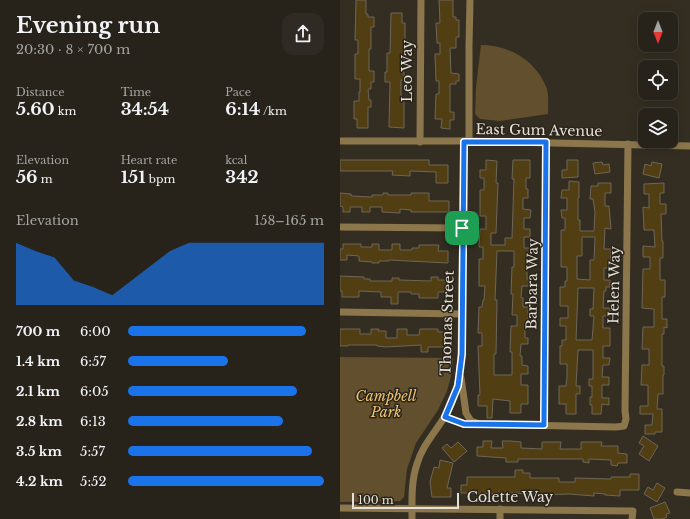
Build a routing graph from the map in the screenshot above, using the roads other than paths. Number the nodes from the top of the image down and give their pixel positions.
1 (421, 0) edge
2 (470, 0) edge
3 (340, 141) edge
4 (466, 141) junction
5 (420, 142) junction
6 (546, 142) junction
7 (628, 144) junction
8 (690, 146) edge
9 (340, 227) edge
10 (462, 228) junction
11 (340, 312) edge
12 (462, 314) junction
13 (460, 370) junction
14 (445, 417) junction
15 (481, 424) junction
16 (544, 425) junction
17 (677, 492) dead end
18 (690, 493) edge
19 (340, 508) edge
20 (412, 509) junction
21 (500, 510) junction
22 (412, 519) edge
23 (500, 519) edge
24 (632, 519) edge

1 - 5 street, Leo Way
2 - 4 street, Thomas Street
3 - 5 street, East Gum Avenue
4 - 5 street, East Gum Avenue
4 - 6 street, East Gum Avenue
4 - 10 street, Thomas Street
6 - 7 street, East Gum Avenue
6 - 16 street, Barbara Way
7 - 8 street, East Gum Avenue
7 - 16 street, Helen Way
9 - 10 street
10 - 12 street, Thomas Street
11 - 12 street
12 - 13 street, Thomas Street
13 - 14 street, Thomas Street
13 - 15 street
14 - 15 street
14 - 20 street, Thomas Street
15 - 16 street
17 - 18 street
19 - 20 street, Colette Way
20 - 21 street, Colette Way
20 - 22 street, Thomas Street
21 - 23 street
21 - 24 street, Colette Way

